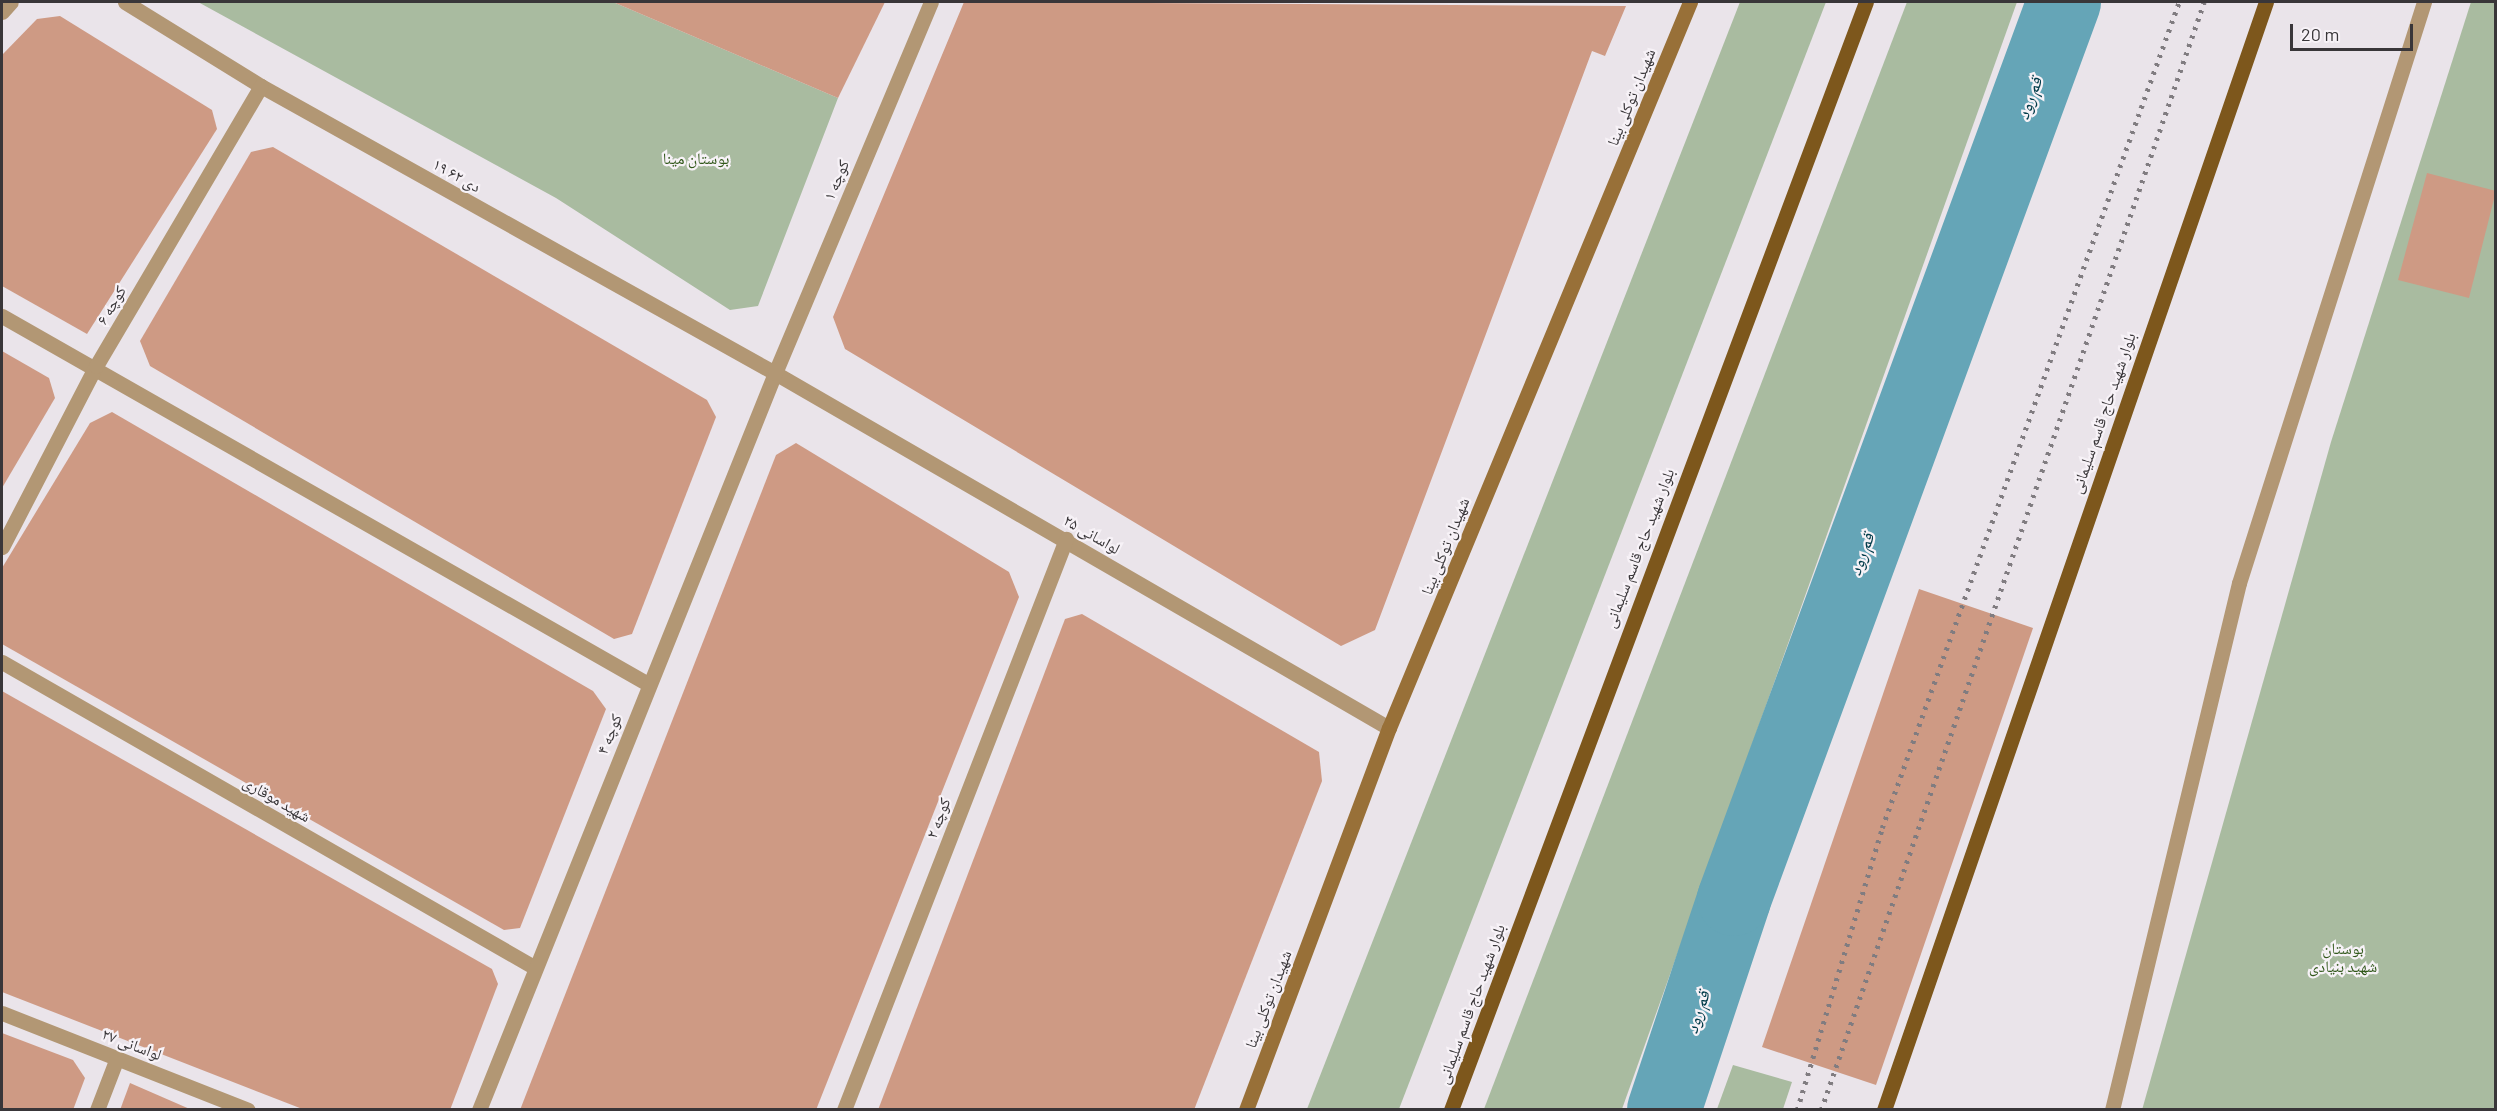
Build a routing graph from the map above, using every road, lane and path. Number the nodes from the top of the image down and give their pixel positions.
1 (11, 2) edge
2 (125, 2) edge
3 (931, 2) edge
4 (1690, 2) edge
5 (1866, 2) edge
6 (2266, 2) edge
7 (2424, 2) edge
8 (2, 12) edge
9 (261, 86) junction
10 (2, 315) edge
11 (96, 366) junction
12 (775, 373) junction
13 (1066, 540) junction
14 (2, 547) edge
15 (2, 663) edge
16 (648, 684) junction
17 (1389, 728) junction
18 (534, 967) junction
19 (2, 1013) edge
20 (117, 1058) junction
21 (97, 1110) edge
22 (248, 1110) edge
23 (479, 1110) edge
24 (844, 1110) edge
25 (1246, 1110) edge
26 (1451, 1110) edge
27 (1884, 1110) edge
28 (2112, 1110) edge

1 - 8 street
2 - 9 street, ۱۹ دی ۶۲
3 - 12 street, کوچه ۱
4 - 17 main road, شهیدان توکلی بینا
5 - 26 main road, بلوار شهید حاج قاسم سلیمانی
6 - 27 main road, بلوار شهید حاج قاسم سلیمانی
7 - 28 street
9 - 11 street, کوچه ۶
9 - 12 street, ۱۹ دی ۶۲
10 - 11 street
11 - 14 street, کوچه ۶
11 - 16 street
12 - 13 street, لواسانی ۲۵
12 - 16 street, کوچه ۴
13 - 17 street, لواسانی ۲۵
13 - 24 street, کوچه ۲
15 - 18 street, شهید موقاری
16 - 18 street, کوچه ۴
17 - 25 main road, شهیدان توکلی بینا
18 - 23 street, کوچه ۴
19 - 20 street, لواسانی ۲۷
20 - 21 street
20 - 22 street, لواسانی ۲۷

